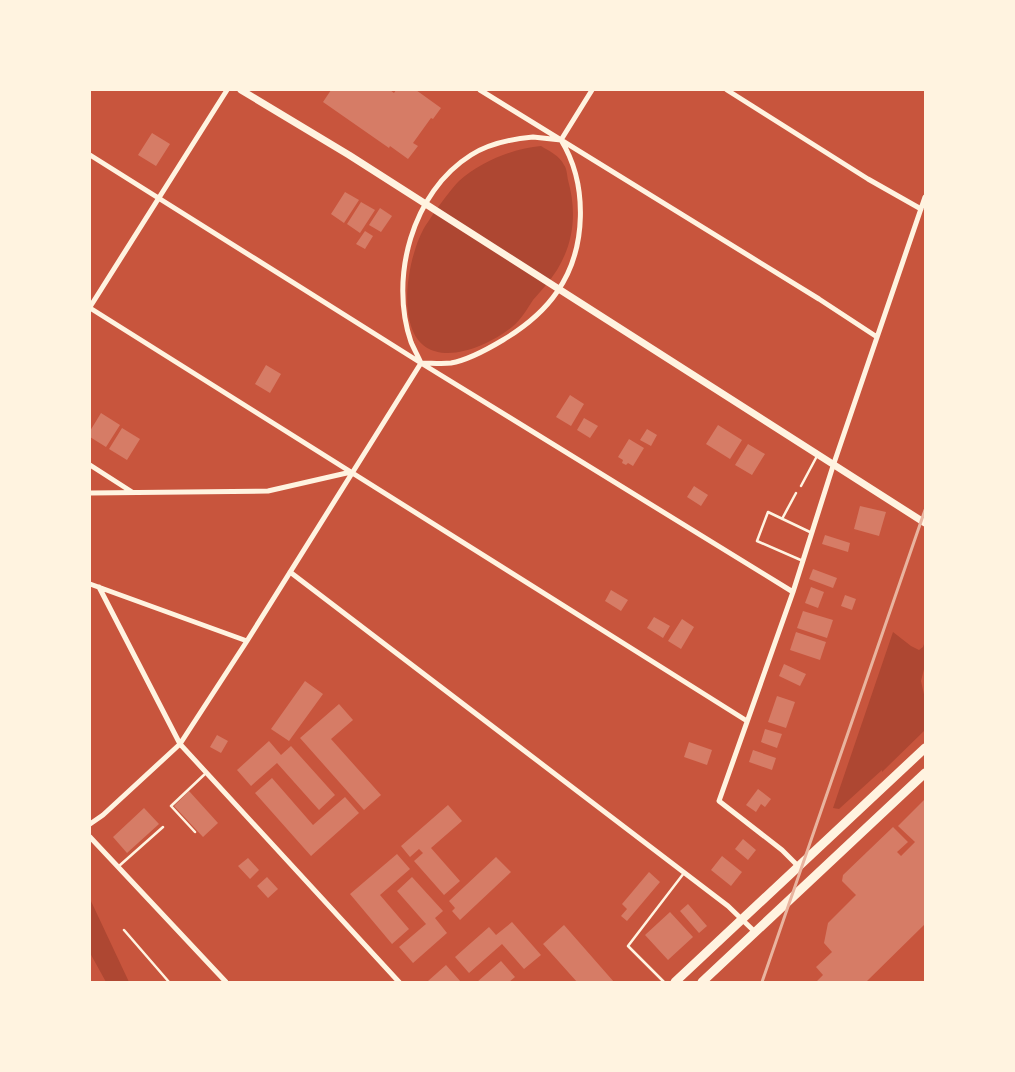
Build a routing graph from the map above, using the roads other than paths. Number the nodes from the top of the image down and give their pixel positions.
1 (227, 90) edge
2 (241, 90) edge
3 (480, 90) edge
4 (592, 90) edge
5 (727, 90) edge
6 (561, 140) junction
7 (90, 155) edge
8 (925, 197) edge
9 (159, 198) junction
10 (426, 204) junction
11 (921, 209) junction
12 (559, 289) junction
13 (90, 308) edge
14 (877, 337) junction
15 (421, 363) junction
16 (818, 456) junction
17 (90, 465) edge
18 (833, 466) junction
19 (351, 472) junction
20 (801, 486) dead end
21 (132, 492) junction
22 (90, 493) edge
23 (796, 493) dead end
24 (782, 519) junction
25 (925, 523) edge
26 (812, 533) junction
27 (803, 561) junction
28 (290, 572) junction
29 (90, 584) edge
30 (99, 587) junction
31 (793, 592) junction
32 (247, 641) junction
33 (747, 721) junction
34 (180, 744) junction
35 (925, 748) edge
36 (207, 773) junction
37 (925, 773) edge
38 (90, 824) edge
39 (163, 827) dead end
40 (195, 832) dead end
41 (90, 837) edge
42 (798, 866) junction
43 (118, 867) junction
44 (684, 873) junction
45 (742, 918) junction
46 (124, 930) dead end
47 (755, 932) junction
48 (223, 981) edge
49 (169, 982) edge
50 (399, 982) edge
51 (664, 982) edge
52 (674, 982) edge
53 (702, 982) edge

1 - 9 street
2 - 10 street
3 - 6 street
4 - 6 street
5 - 11 street
6 - 10 street
6 - 12 street
6 - 14 street
7 - 9 street
8 - 11 street
9 - 13 street
9 - 15 street
10 - 12 street
10 - 15 street
11 - 14 street
12 - 15 street
12 - 16 street
13 - 19 street
14 - 18 street
15 - 19 street
15 - 31 street
16 - 18 street
16 - 20 lane
17 - 21 street
18 - 25 street
18 - 26 street
19 - 21 street
19 - 28 street
19 - 33 street
21 - 22 street
23 - 24 lane
24 - 26 lane
24 - 27 lane
26 - 27 street
27 - 31 street
28 - 32 street
28 - 44 street
29 - 30 street
30 - 32 street
30 - 34 street
31 - 33 street
32 - 34 street
33 - 42 street
34 - 36 street
34 - 38 street
35 - 42 main road
36 - 40 lane
36 - 50 street
37 - 47 main road
39 - 43 lane
41 - 43 street
42 - 45 main road
43 - 48 street
44 - 45 street
44 - 51 lane
45 - 47 street
45 - 52 main road
46 - 49 lane
47 - 53 main road

